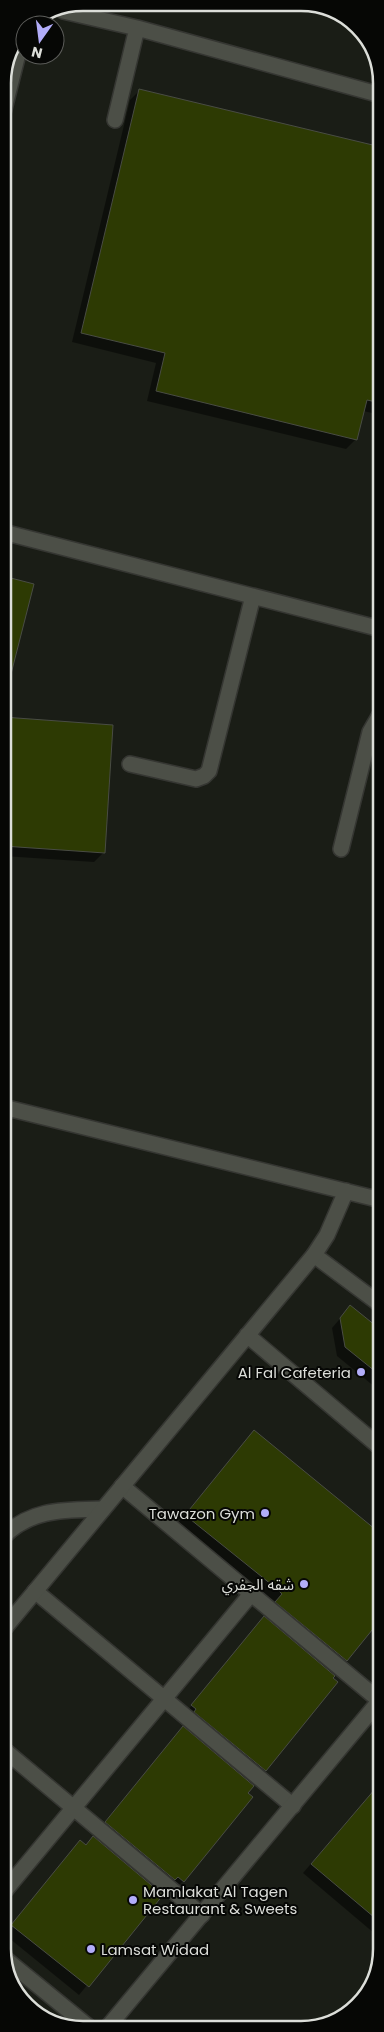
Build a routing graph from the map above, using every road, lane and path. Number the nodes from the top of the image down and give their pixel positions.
1 (71, 13) edge
2 (137, 28) junction
3 (15, 65) edge
4 (11, 81) edge
5 (373, 93) edge
6 (114, 120) dead end
7 (11, 534) edge
8 (252, 596) junction
9 (373, 627) edge
10 (373, 727) edge
11 (130, 764) dead end
12 (341, 849) dead end
13 (11, 1109) edge
14 (346, 1191) junction
15 (373, 1198) edge
16 (314, 1255) junction
17 (373, 1298) edge
18 (247, 1335) junction
19 (373, 1441) edge
20 (122, 1486) junction
21 (103, 1509) junction
22 (11, 1530) edge
23 (35, 1591) junction
24 (251, 1594) junction
25 (11, 1620) edge
26 (373, 1694) edge
27 (164, 1698) junction
28 (373, 1708) edge
29 (11, 1756) edge
30 (292, 1806) junction
31 (73, 1808) junction
32 (11, 1883) edge
33 (202, 1915) junction
34 (14, 1966) edge
35 (81, 2021) edge
36 (113, 2021) edge

1 - 2 street
2 - 5 street
2 - 6 street
3 - 4 street
7 - 8 street
8 - 9 street
8 - 11 street
10 - 12 street
13 - 14 street
14 - 15 street
14 - 16 street
16 - 17 street
16 - 18 street
18 - 19 street
18 - 20 street
20 - 21 street
20 - 24 street
21 - 22 street
21 - 23 street
23 - 25 street
23 - 27 street
24 - 26 street
24 - 27 street
27 - 30 street
27 - 31 street
28 - 30 street
29 - 31 street
30 - 33 street
31 - 32 street
31 - 33 street
33 - 36 street
34 - 35 street

